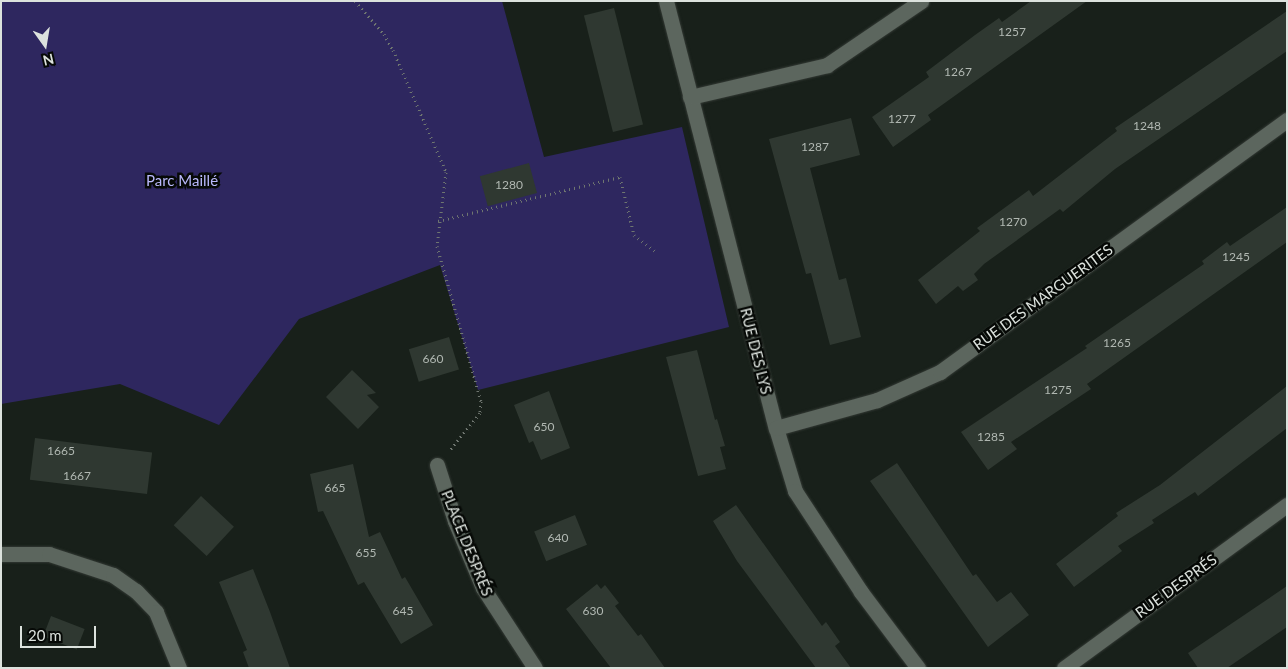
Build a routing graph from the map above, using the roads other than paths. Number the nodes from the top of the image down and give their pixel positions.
1 (666, 1) edge
2 (921, 1) edge
3 (690, 97) junction
4 (1287, 120) edge
5 (776, 428) junction
6 (437, 465) road end
7 (1287, 505) edge
8 (1, 554) edge
9 (179, 668) edge
10 (535, 668) edge
11 (918, 668) edge
12 (1064, 668) edge

1 - 3 street, RUE DES LYS
2 - 3 street
3 - 5 street, RUE DES LYS
4 - 5 street, RUE DES MARGUERITES
5 - 11 street, RUE DES LYS
6 - 10 street, PLACE DESPRÉS
7 - 12 street, RUE DESPRÉS
8 - 9 street

